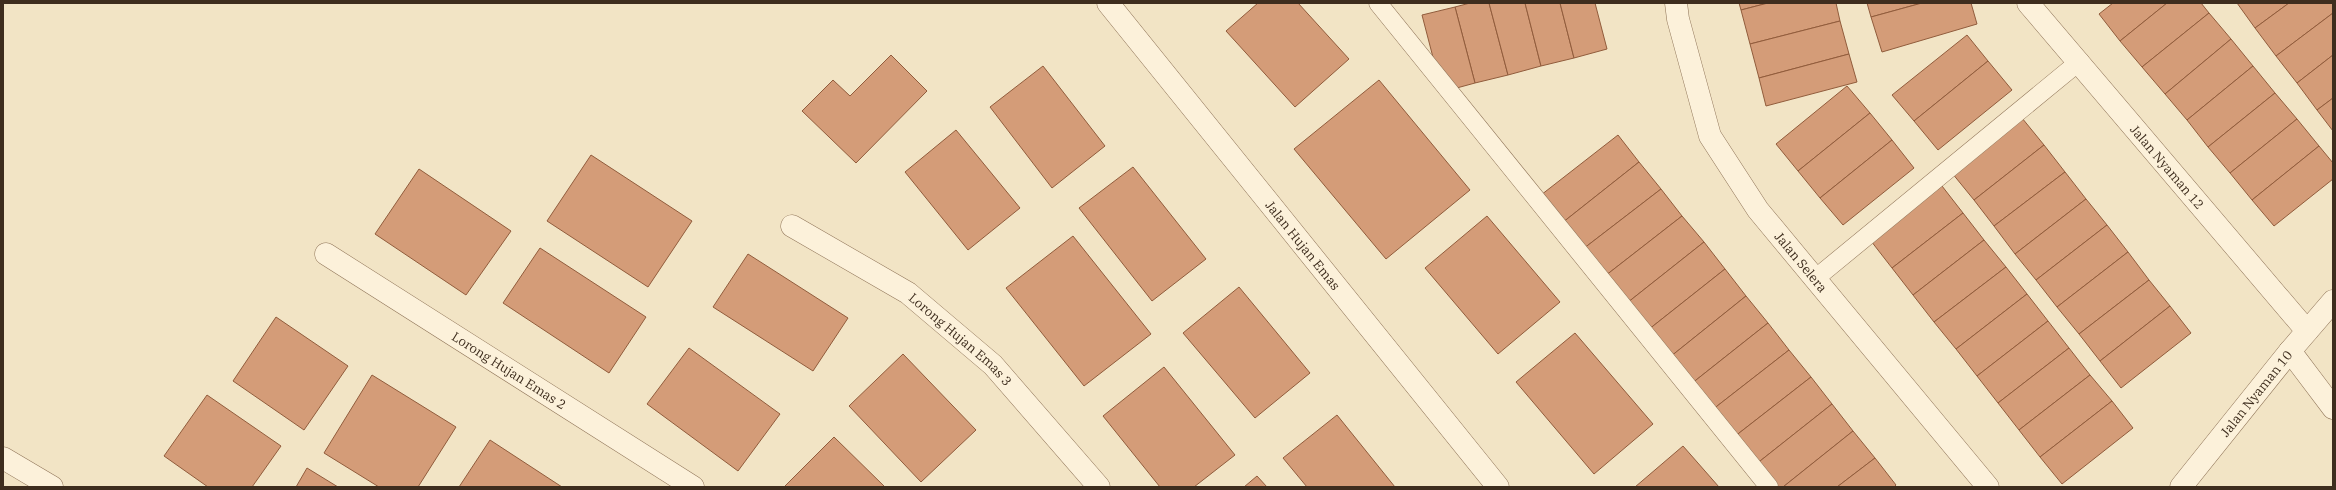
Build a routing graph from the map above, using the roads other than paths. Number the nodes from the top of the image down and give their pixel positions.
1 (1108, 3) edge
2 (1378, 3) edge
3 (1676, 3) edge
4 (2028, 3) edge
5 (2080, 61) junction
6 (792, 226) dead end
7 (326, 254) dead end
8 (1816, 278) junction
9 (2333, 301) edge
10 (2307, 331) junction
11 (2290, 351) junction
12 (2333, 408) edge
13 (3, 458) edge
14 (52, 487) edge
15 (693, 487) edge
16 (1099, 487) edge
17 (1498, 487) edge
18 (1769, 487) edge
19 (1988, 487) edge
20 (2181, 487) edge

1 - 17 street, Jalan Hujan Emas
2 - 18 lane
3 - 8 street, Jalan Selera
4 - 5 street, Jalan Nyaman 12
5 - 8 lane
5 - 10 street, Jalan Nyaman 12
6 - 16 street, Lorong Hujan Emas 3
7 - 15 street, Lorong Hujan Emas 2
8 - 19 street, Jalan Selera
9 - 10 street, Jalan Nyaman 10
10 - 11 street, Jalan Nyaman 10
11 - 12 street
11 - 20 street, Jalan Nyaman 10
13 - 14 street

